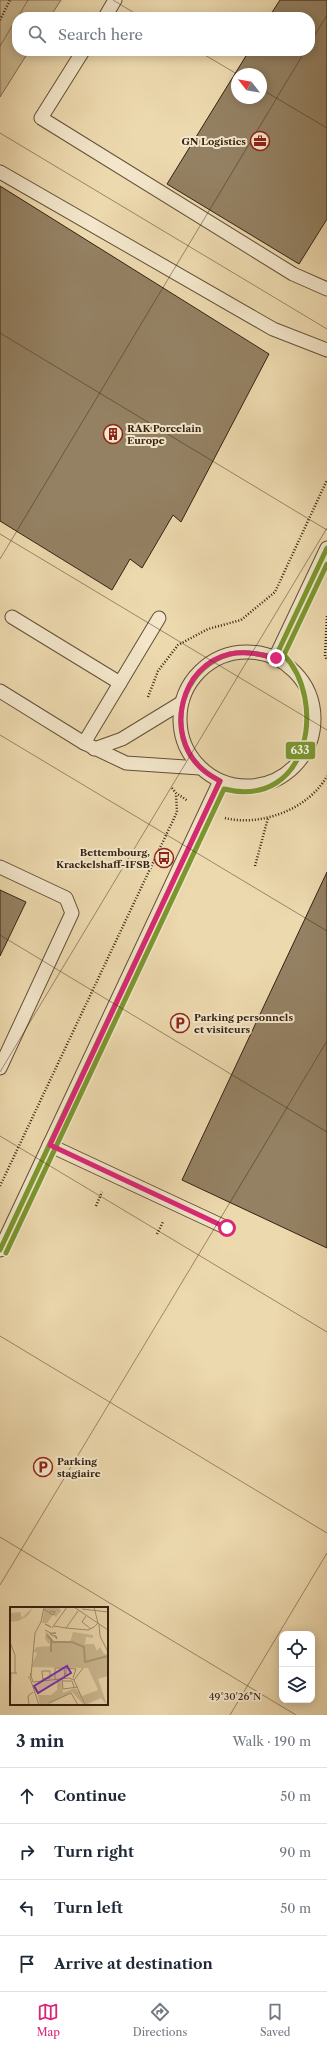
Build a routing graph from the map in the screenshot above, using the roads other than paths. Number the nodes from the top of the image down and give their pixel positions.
1 (115, 0) edge
2 (108, 12) edge
3 (80, 56) edge
4 (0, 172) edge
5 (327, 289) edge
6 (327, 350) edge
7 (327, 548) edge
8 (12, 617) dead end
9 (159, 618) dead end
10 (276, 658) junction
11 (120, 683) junction
12 (0, 691) edge
13 (181, 703) junction
14 (89, 746) junction
15 (200, 768) junction
16 (220, 781) junction
17 (0, 867) edge
18 (0, 1068) edge
19 (50, 1145) junction
20 (227, 1228) dead end
21 (1, 1246) edge

1 - 2 lane
3 - 5 lane
4 - 6 lane
7 - 10 lane
8 - 11 lane
9 - 11 lane
10 - 13 lane
10 - 16 lane
11 - 14 lane
12 - 14 lane
13 - 14 lane
13 - 15 lane
14 - 15 lane
15 - 16 lane
16 - 19 lane
17 - 18 lane
19 - 20 lane
19 - 21 lane

